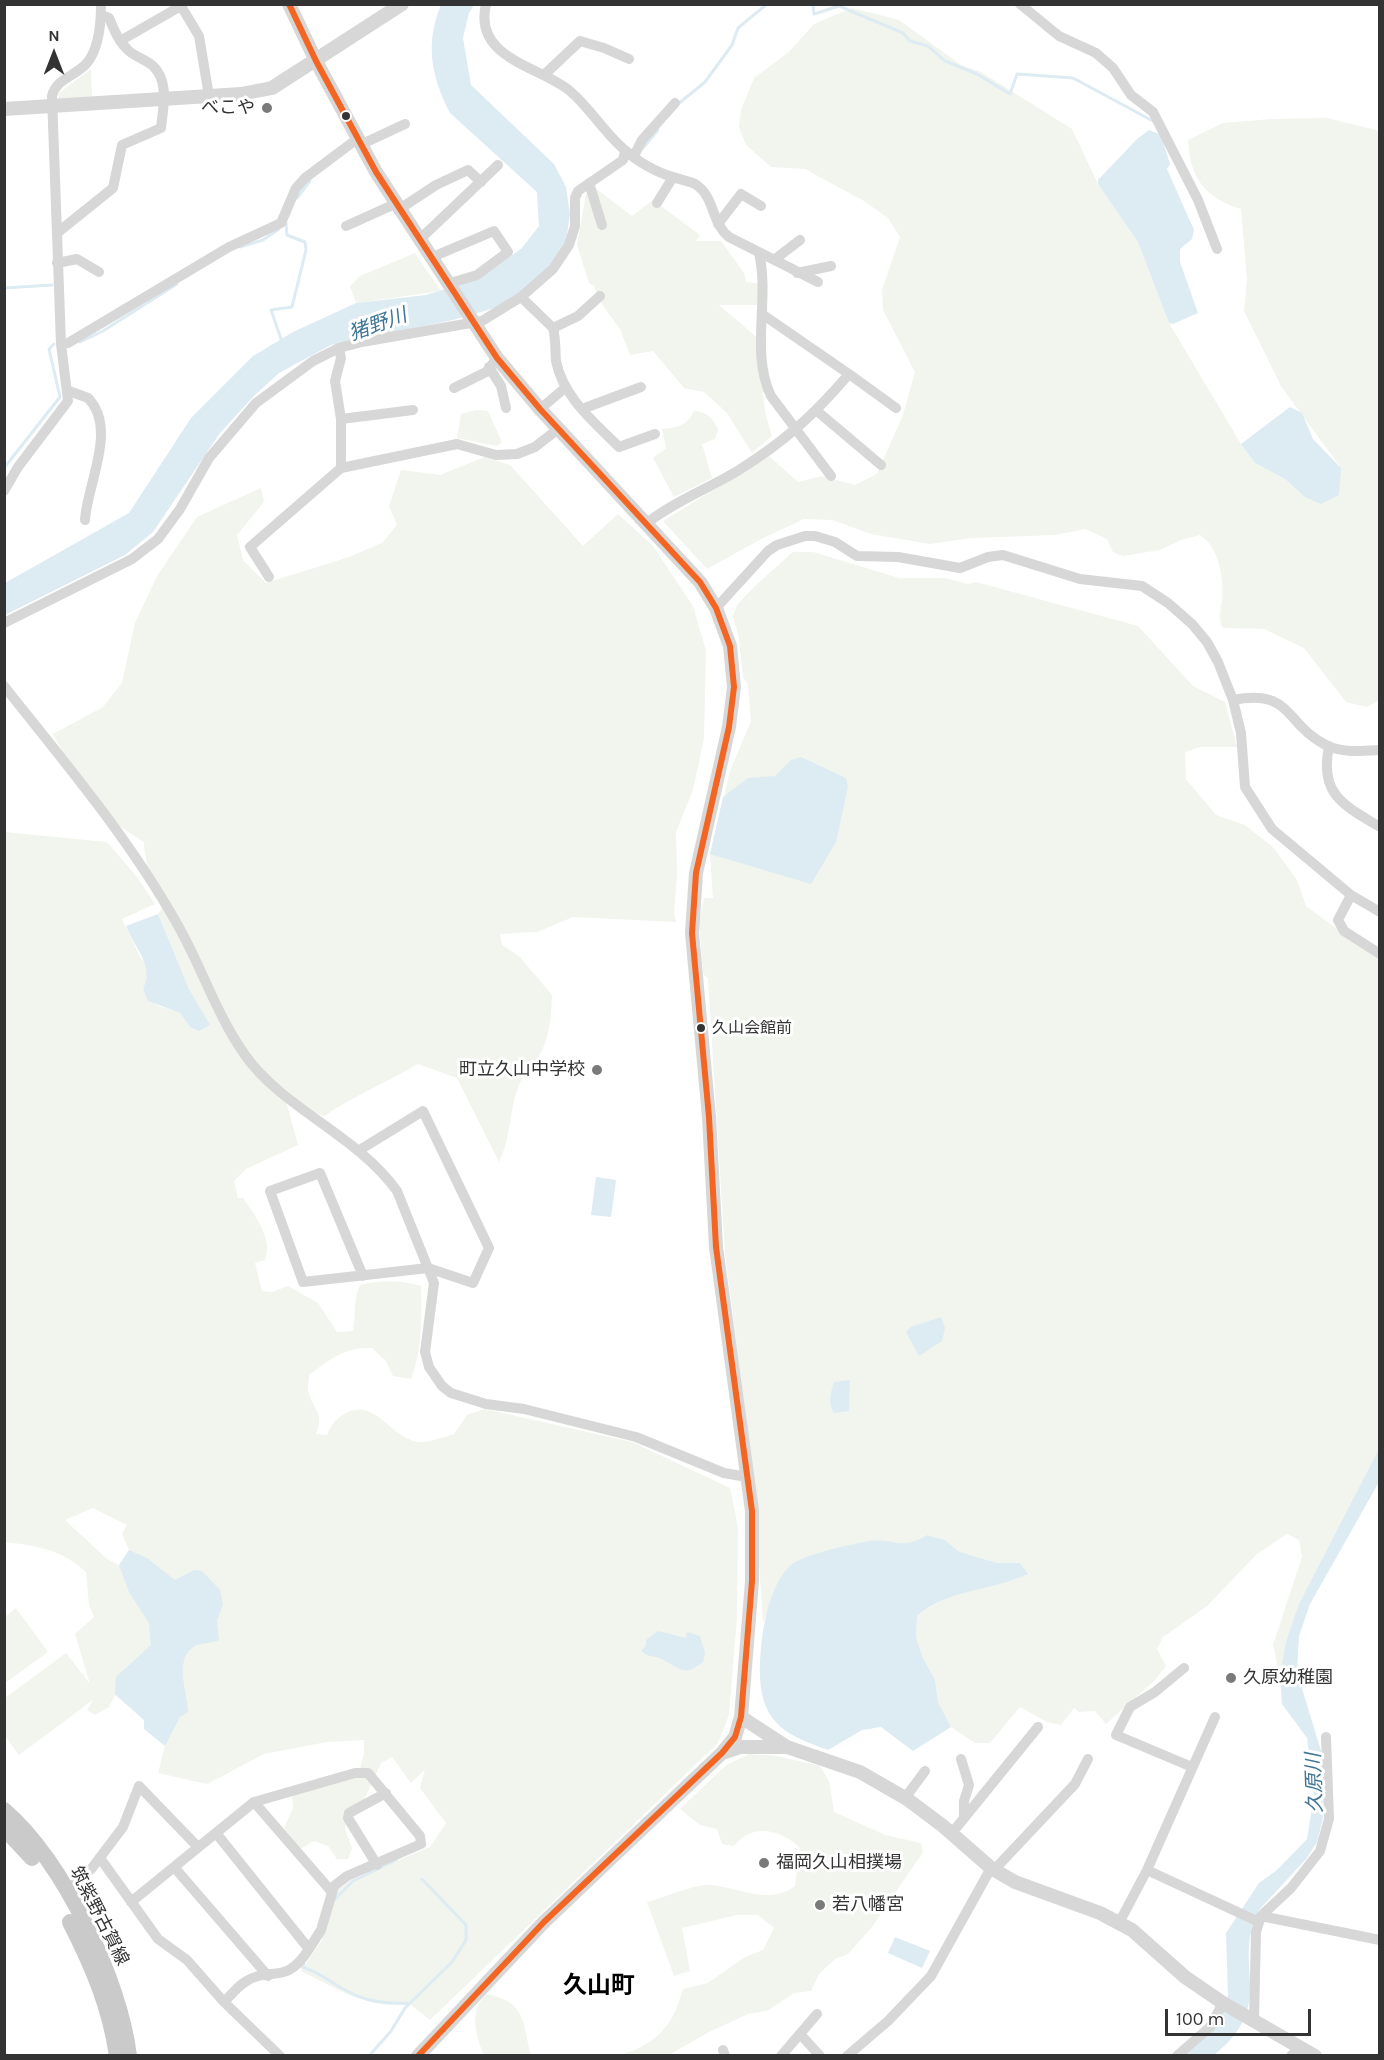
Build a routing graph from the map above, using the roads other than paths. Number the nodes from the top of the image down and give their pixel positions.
1 (289, 4) edge
2 (402, 4) edge
3 (1020, 4) edge
4 (481, 5) edge
5 (101, 10) edge
6 (120, 41) junction
7 (629, 59) dead end
8 (316, 61) junction
9 (544, 75) junction
10 (209, 96) junction
11 (164, 99) junction
12 (675, 104) dead end
13 (52, 106) junction
14 (4, 109) edge
15 (405, 124) dead end
16 (359, 142) junction
17 (629, 154) junction
18 (498, 165) dead end
19 (673, 177) junction
20 (481, 182) junction
21 (589, 183) junction
22 (657, 202) dead end
23 (761, 206) dead end
24 (397, 207) junction
25 (718, 224) junction
26 (602, 225) dead end
27 (346, 226) dead end
28 (57, 233) junction
29 (419, 240) junction
30 (800, 240) dead end
31 (1217, 249) dead end
32 (759, 253) junction
33 (430, 258) junction
34 (774, 260) junction
35 (57, 263) junction
36 (831, 266) dead end
37 (99, 272) dead end
38 (797, 273) junction
39 (818, 282) dead end
40 (447, 285) junction
41 (600, 296) dead end
42 (522, 297) junction
43 (762, 314) junction
44 (471, 321) junction
45 (554, 328) junction
46 (61, 344) junction
47 (339, 348) junction
48 (493, 363) junction
49 (849, 375) junction
50 (641, 387) dead end
51 (454, 388) dead end
52 (565, 388) junction
53 (69, 391) junction
54 (506, 408) dead end
55 (896, 408) dead end
56 (540, 409) junction
57 (582, 409) junction
58 (413, 410) dead end
59 (817, 411) junction
60 (341, 419) junction
61 (558, 429) junction
62 (797, 430) junction
63 (655, 435) dead end
64 (881, 465) dead end
65 (341, 468) junction
66 (831, 476) dead end
67 (4, 491) edge
68 (85, 520) dead end
69 (647, 523) junction
70 (268, 577) dead end
71 (716, 608) junction
72 (4, 623) edge
73 (4, 686) edge
74 (1233, 700) junction
75 (1329, 746) junction
76 (1380, 750) edge
77 (1380, 827) edge
78 (1351, 895) junction
79 (1380, 912) edge
80 (1380, 954) edge
81 (358, 1151) junction
82 (428, 1268) junction
83 (363, 1276) junction
84 (747, 1477) junction
85 (1184, 1668) dead end
86 (1215, 1716) dead end
87 (741, 1717) junction
88 (1038, 1727) dead end
89 (1326, 1737) dead end
90 (787, 1747) junction
91 (723, 1753) junction
92 (961, 1758) dead end
93 (1088, 1758) dead end
94 (1192, 1767) junction
95 (925, 1771) dead end
96 (386, 1793) junction
97 (905, 1798) junction
98 (254, 1802) junction
99 (4, 1810) edge
100 (964, 1817) junction
101 (4, 1828) edge
102 (216, 1833) junction
103 (952, 1833) junction
104 (197, 1846) junction
105 (100, 1858) junction
106 (377, 1865) junction
107 (174, 1867) junction
108 (993, 1869) junction
109 (1147, 1870) junction
110 (331, 1891) junction
111 (66, 1892) junction
112 (131, 1902) junction
113 (1260, 1919) junction
114 (1119, 1923) junction
115 (1380, 1940) edge
116 (309, 1949) junction
117 (268, 1976) junction
118 (224, 2002) junction
119 (1223, 2004) junction
120 (817, 2014) dead end
121 (1251, 2019) junction
122 (801, 2035) junction
123 (1295, 2051) edge
124 (117, 2055) edge
125 (129, 2055) edge
126 (280, 2055) edge
127 (418, 2055) edge
128 (782, 2055) edge
129 (820, 2055) edge
130 (847, 2055) edge
131 (1177, 2055) edge
132 (1315, 2055) edge

1 - 8 street
2 - 8 street
3 - 31 street
4 - 9 street
5 - 6 street
5 - 13 street
6 - 10 street
6 - 11 street
7 - 9 street
8 - 10 street
8 - 16 street
9 - 17 street
10 - 11 street
11 - 13 street
11 - 28 street
12 - 17 street
13 - 14 street
13 - 28 street
15 - 16 street
16 - 24 street
16 - 46 street
17 - 19 street
17 - 21 street
18 - 20 street
19 - 22 street
19 - 25 street
20 - 24 street
20 - 29 street
21 - 26 street
21 - 42 street
23 - 25 street
24 - 27 street
24 - 29 street
25 - 32 street
28 - 35 street
29 - 33 street
30 - 34 street
32 - 34 street
32 - 43 street
33 - 40 street
33 - 40 street
34 - 38 street
35 - 37 street
35 - 46 street
36 - 38 street
38 - 39 street
40 - 44 street
41 - 45 street
42 - 44 street
42 - 45 street
43 - 49 street
43 - 62 street
44 - 47 street
44 - 48 street
45 - 52 street
46 - 53 street
47 - 60 street
47 - 72 street
48 - 51 street
48 - 54 street
48 - 56 street
49 - 55 street
49 - 59 street
50 - 57 street
52 - 56 street
52 - 57 street
53 - 67 street
53 - 68 street
56 - 61 street
57 - 63 street
58 - 60 street
59 - 62 street
59 - 64 street
60 - 65 street
61 - 65 street
61 - 69 street
62 - 66 street
62 - 69 street
65 - 70 street
69 - 71 street
71 - 74 street
71 - 84 street
73 - 81 street
74 - 75 street
74 - 78 street
75 - 76 street
75 - 77 street
78 - 79 street
78 - 80 street
81 - 82 street
81 - 82 street
82 - 83 street
82 - 84 street
83 - 83 street
84 - 87 street
85 - 94 street
86 - 94 street
87 - 90 street
87 - 91 street
88 - 100 street
89 - 113 street
90 - 91 street
90 - 97 street
91 - 127 street
92 - 100 street
93 - 108 street
94 - 109 street
95 - 97 street
96 - 98 street
96 - 106 street
96 - 106 street
97 - 103 street
98 - 102 street
98 - 110 street
99 - 111 main road, 筑紫野古賀線
100 - 103 street
101 - 124 main road, 筑紫野古賀線
102 - 104 street
102 - 116 street
103 - 108 street
104 - 105 street
104 - 107 street
105 - 111 street
105 - 112 street
106 - 110 street
107 - 112 street
107 - 117 street
108 - 114 street
108 - 130 street
109 - 113 street
109 - 114 street
110 - 116 street
111 - 125 main road, 筑紫野古賀線
112 - 118 street
113 - 115 street
113 - 121 street
114 - 119 street
116 - 117 street
117 - 118 street
118 - 126 street
119 - 121 street
119 - 131 street
120 - 122 street
121 - 123 street
122 - 128 street
122 - 129 street
123 - 132 street

